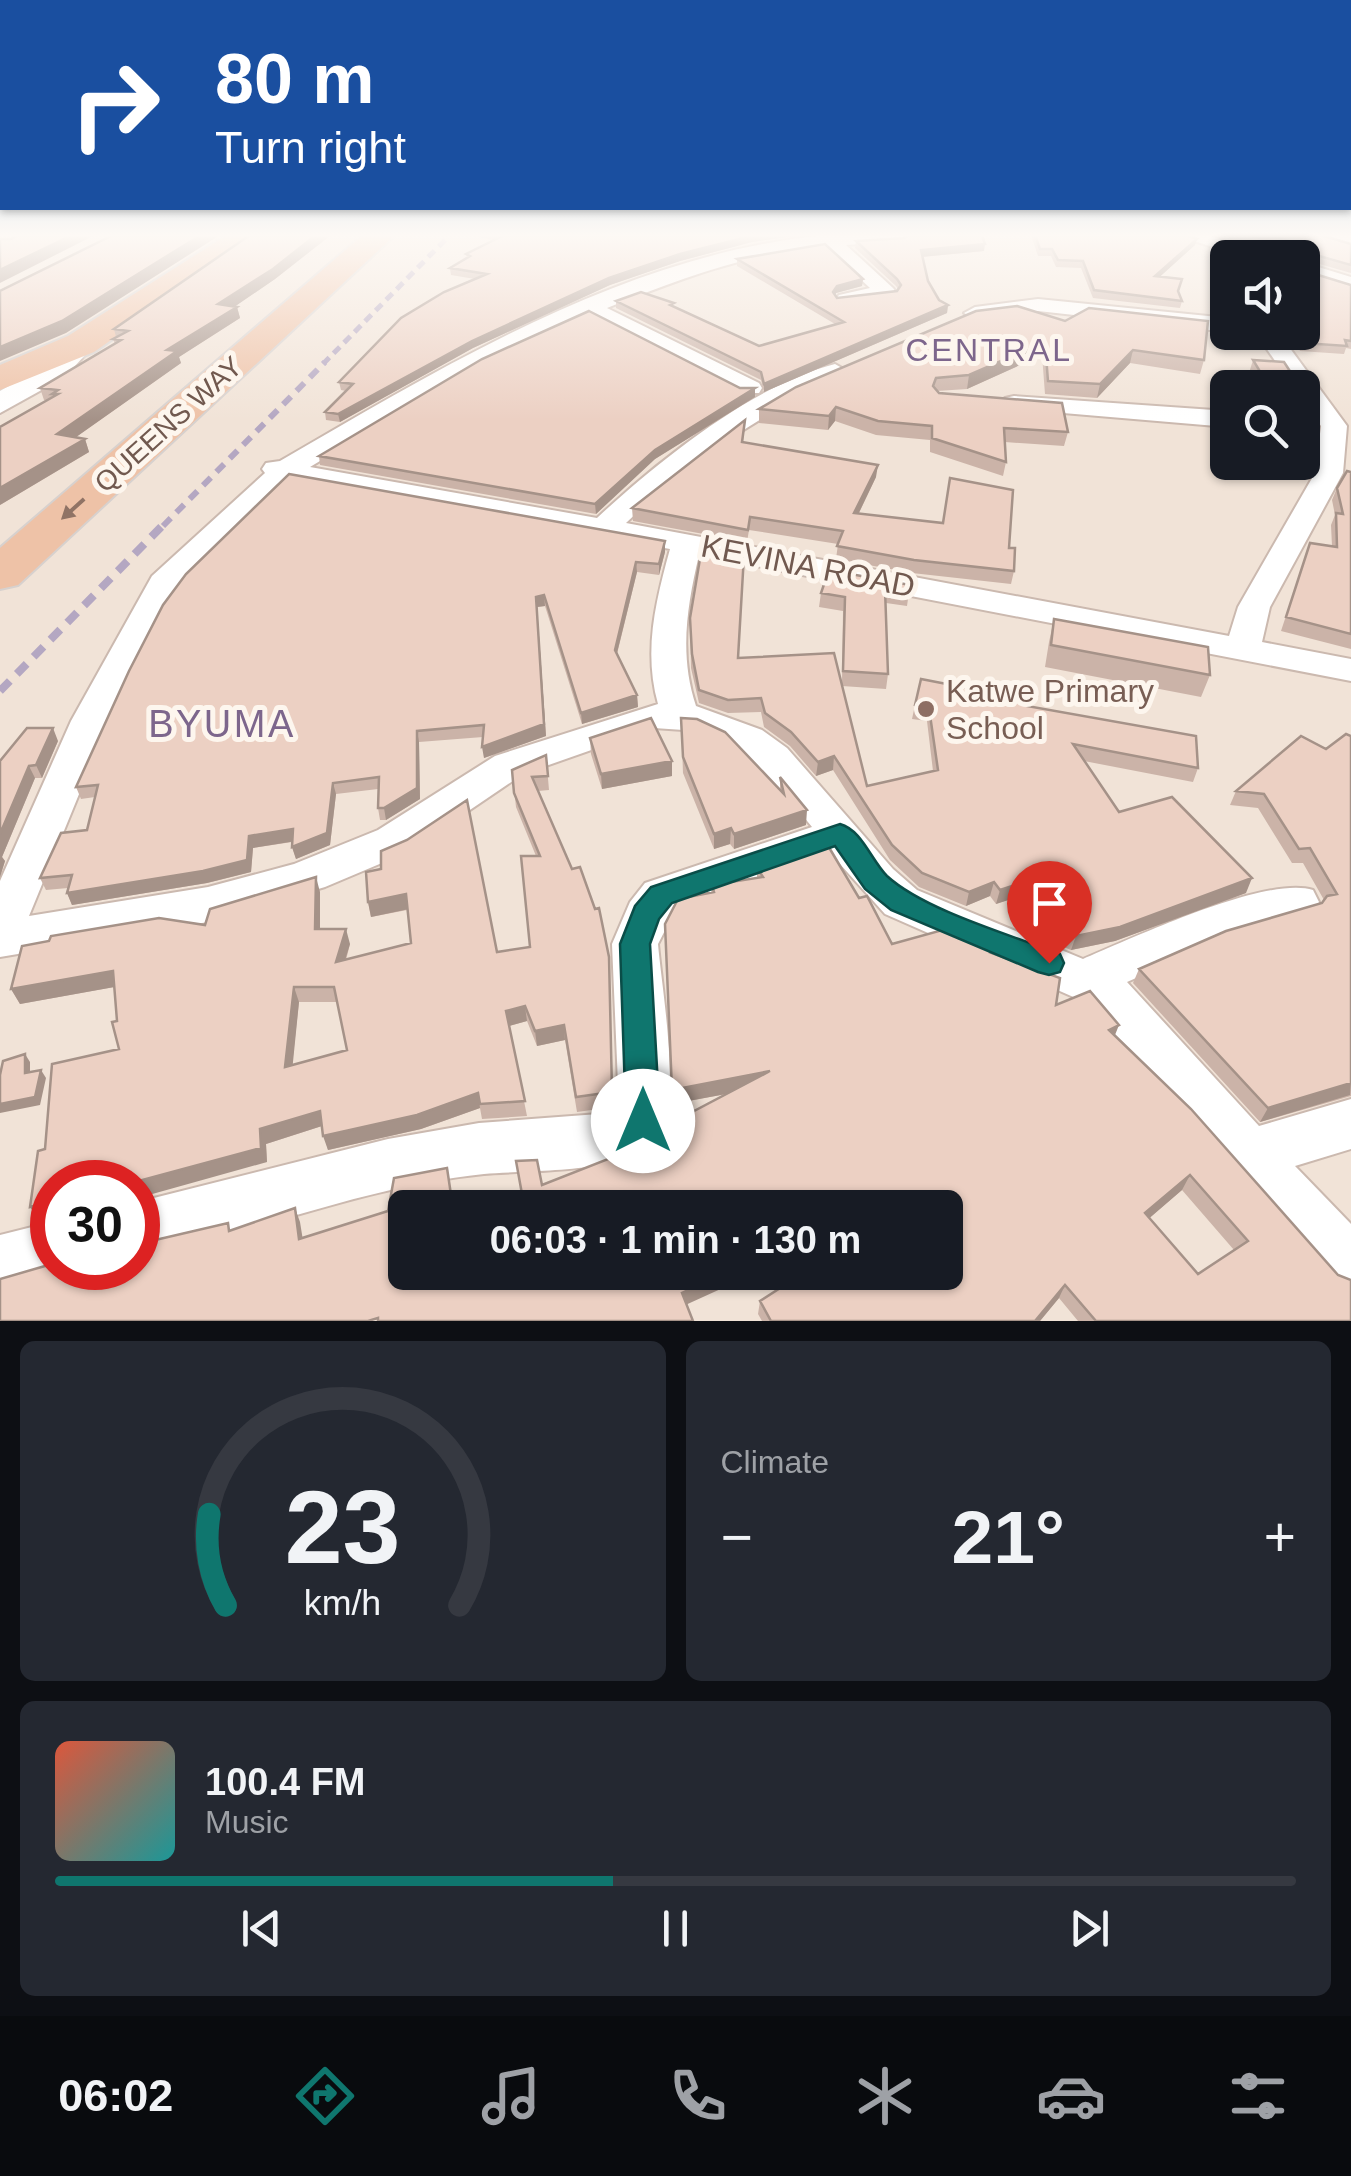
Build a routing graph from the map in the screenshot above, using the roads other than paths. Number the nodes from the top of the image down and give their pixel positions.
1 (152, 297) edge
2 (312, 297) edge
3 (616, 297) edge
4 (859, 297) edge
5 (846, 299) edge
6 (589, 307) junction
7 (954, 321) edge
8 (1210, 322) edge
9 (1279, 350) edge
10 (61, 356) junction
11 (859, 360) edge
12 (0, 379) edge
13 (750, 388) edge
14 (984, 400) edge
15 (0, 404) edge
16 (1210, 417) edge
17 (1320, 425) edge
18 (1334, 426) junction
19 (275, 469) junction
20 (604, 528) junction
21 (688, 542) junction
22 (0, 574) edge
23 (1243, 649) junction
24 (1351, 670) edge
25 (680, 716) junction
26 (840, 834) junction
27 (1297, 902) dead end
28 (0, 935) edge
29 (1086, 978) junction
30 (1351, 1124) edge
31 (1249, 1155) junction
32 (160, 1225) edge
33 (30, 1256) edge
34 (0, 1264) edge
35 (1351, 1265) edge

1 - 10 highway
2 -> 22 highway, QUEENS WAY
3 - 6 street
4 - 5 street
6 - 13 street
6 - 19 street
7 - 8 street
9 - 18 street
10 - 12 highway
10 - 15 street
11 - 20 street
14 - 16 street
17 - 18 street
18 - 23 street
19 - 20 street, KEVINA ROAD
19 - 28 street
20 - 21 street, KEVINA ROAD
21 - 23 street, KEVINA ROAD
21 - 25 street
23 - 24 street, KEVINA ROAD
25 - 26 street
25 - 28 street
26 - 29 street
26 - 32 street
27 - 29 street
29 - 31 street
30 - 31 street
31 - 35 street
33 - 34 street

